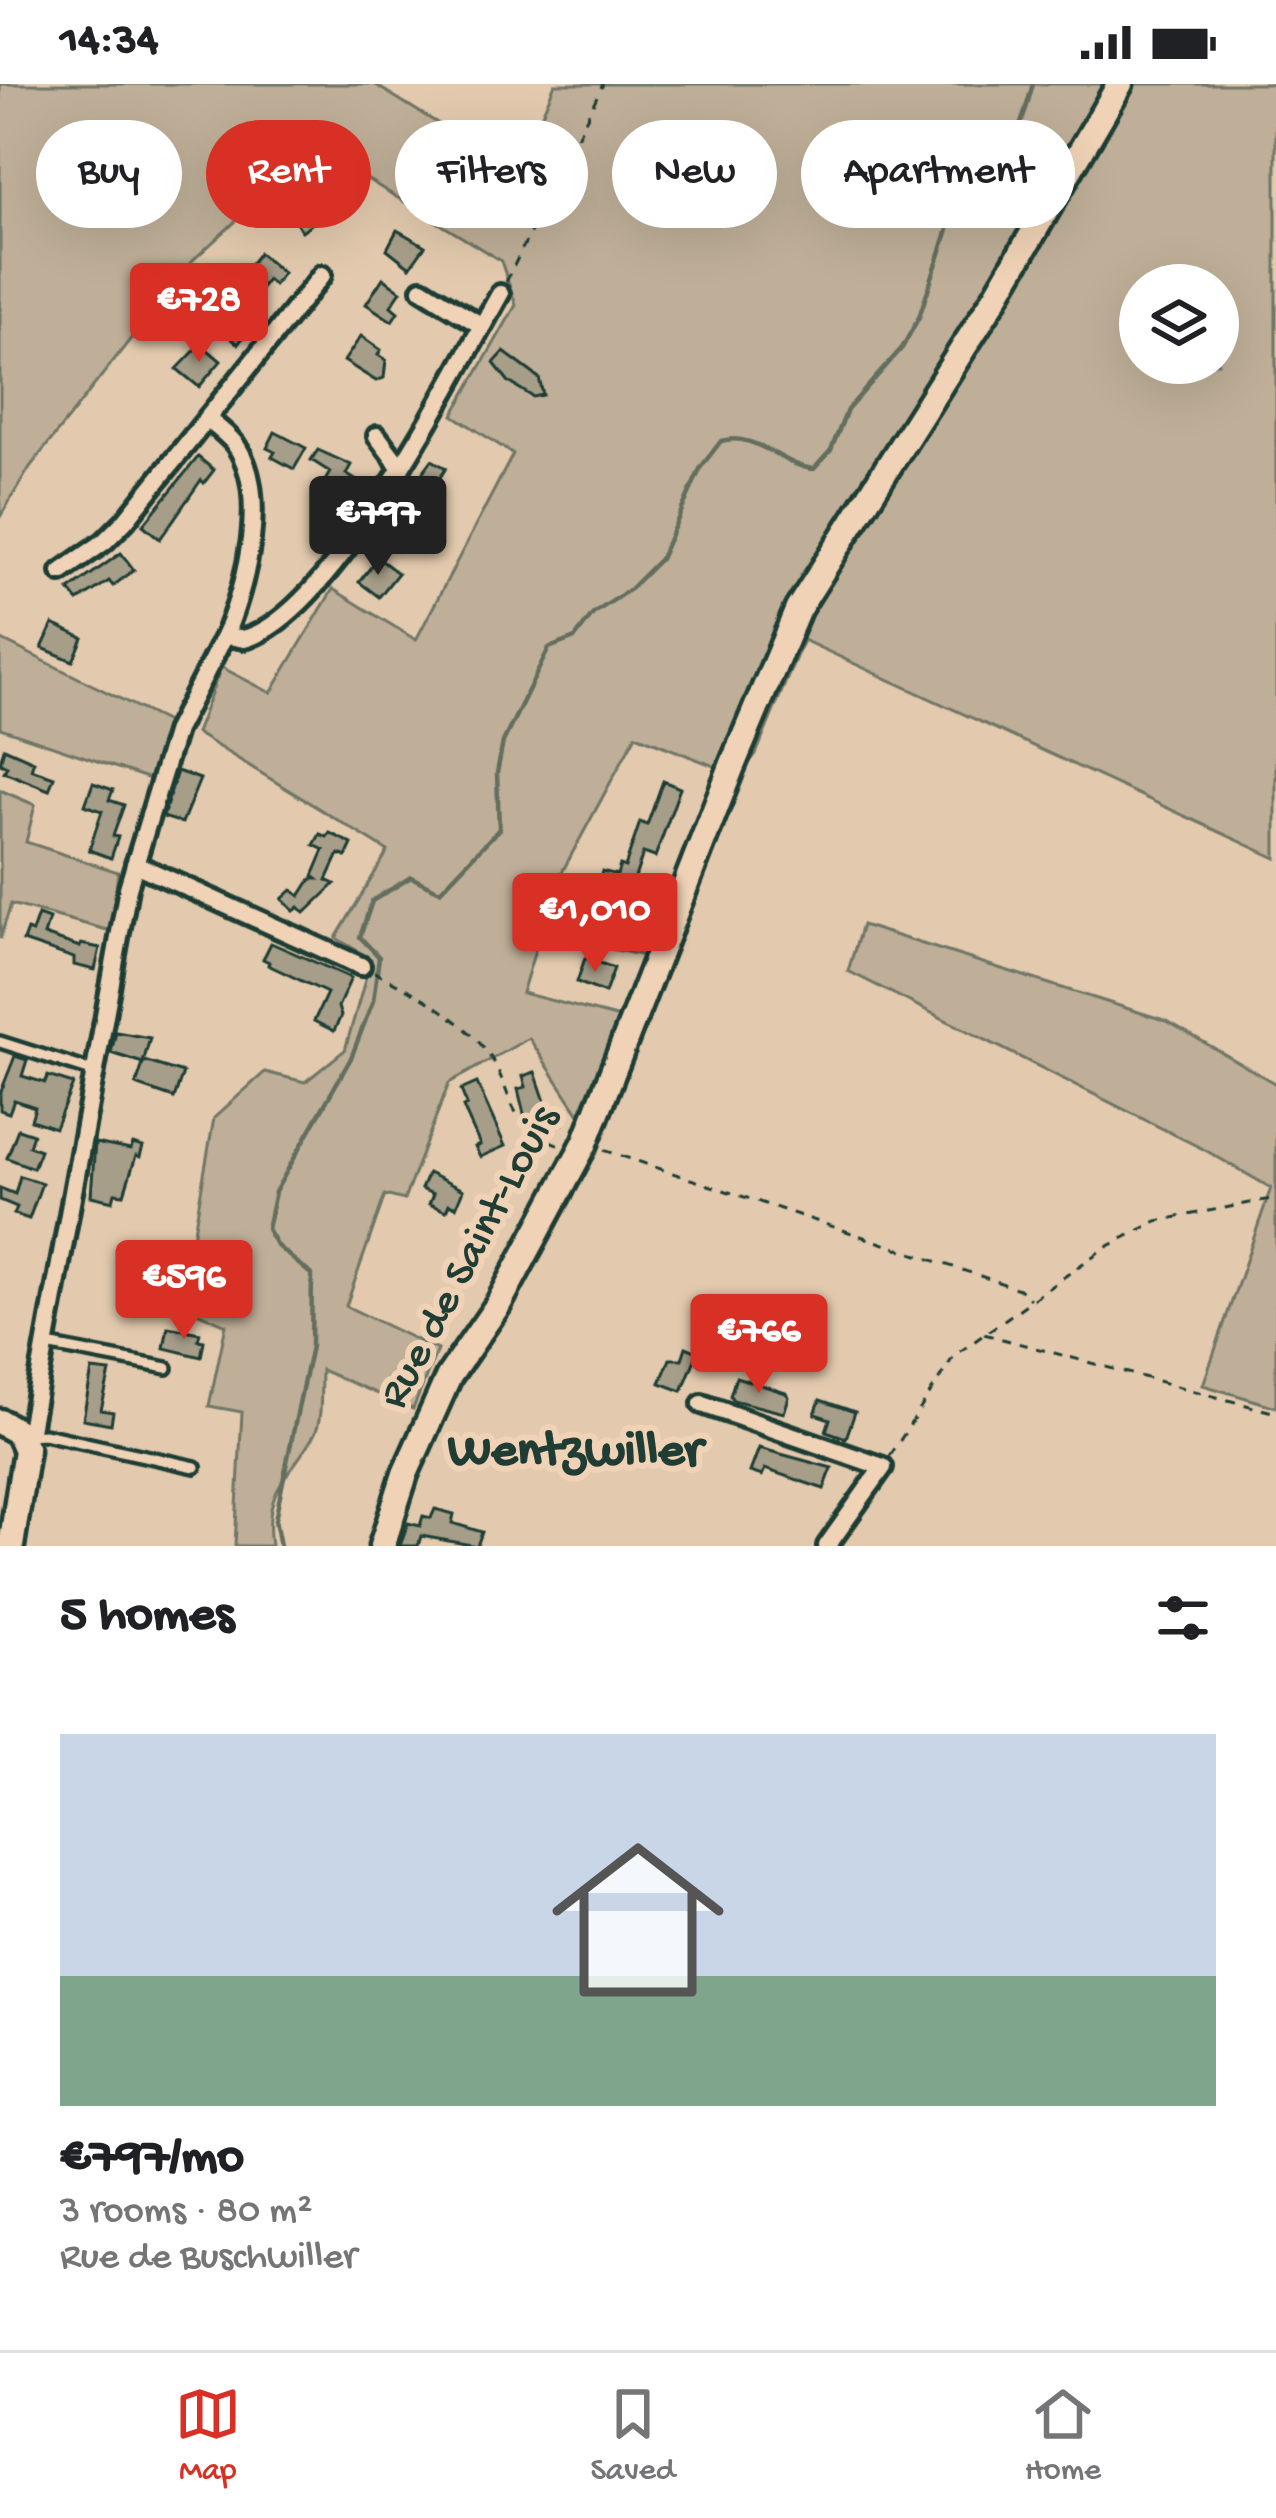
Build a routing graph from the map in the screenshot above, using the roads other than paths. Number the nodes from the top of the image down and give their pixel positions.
1 (1120, 84) edge
2 (322, 275) dead end
3 (422, 289) dead end
4 (500, 294) road end
5 (482, 326) junction
6 (207, 418) junction
7 (376, 436) dead end
8 (401, 468) junction
9 (61, 572) dead end
10 (225, 635) junction
11 (135, 864) junction
12 (364, 968) road end
13 (0, 1042) edge
14 (94, 1072) junction
15 (47, 1345) junction
16 (166, 1368) dead end
17 (702, 1404) dead end
18 (0, 1422) edge
19 (25, 1436) junction
20 (195, 1466) dead end
21 (11, 1546) edge
22 (382, 1546) edge
23 (827, 1546) edge

1 - 22 street, Rue de Saint-Louis
2 - 6 street
3 - 5 street
4 - 5 street
5 - 8 street
6 - 9 street
6 - 10 street
7 - 8 street
8 - 10 street
10 - 11 street
11 - 12 street
11 - 14 street
13 - 14 lane
14 - 15 street
15 - 16 lane
15 - 19 street
17 - 23 street
18 - 19 street
19 - 20 lane
19 - 21 street

